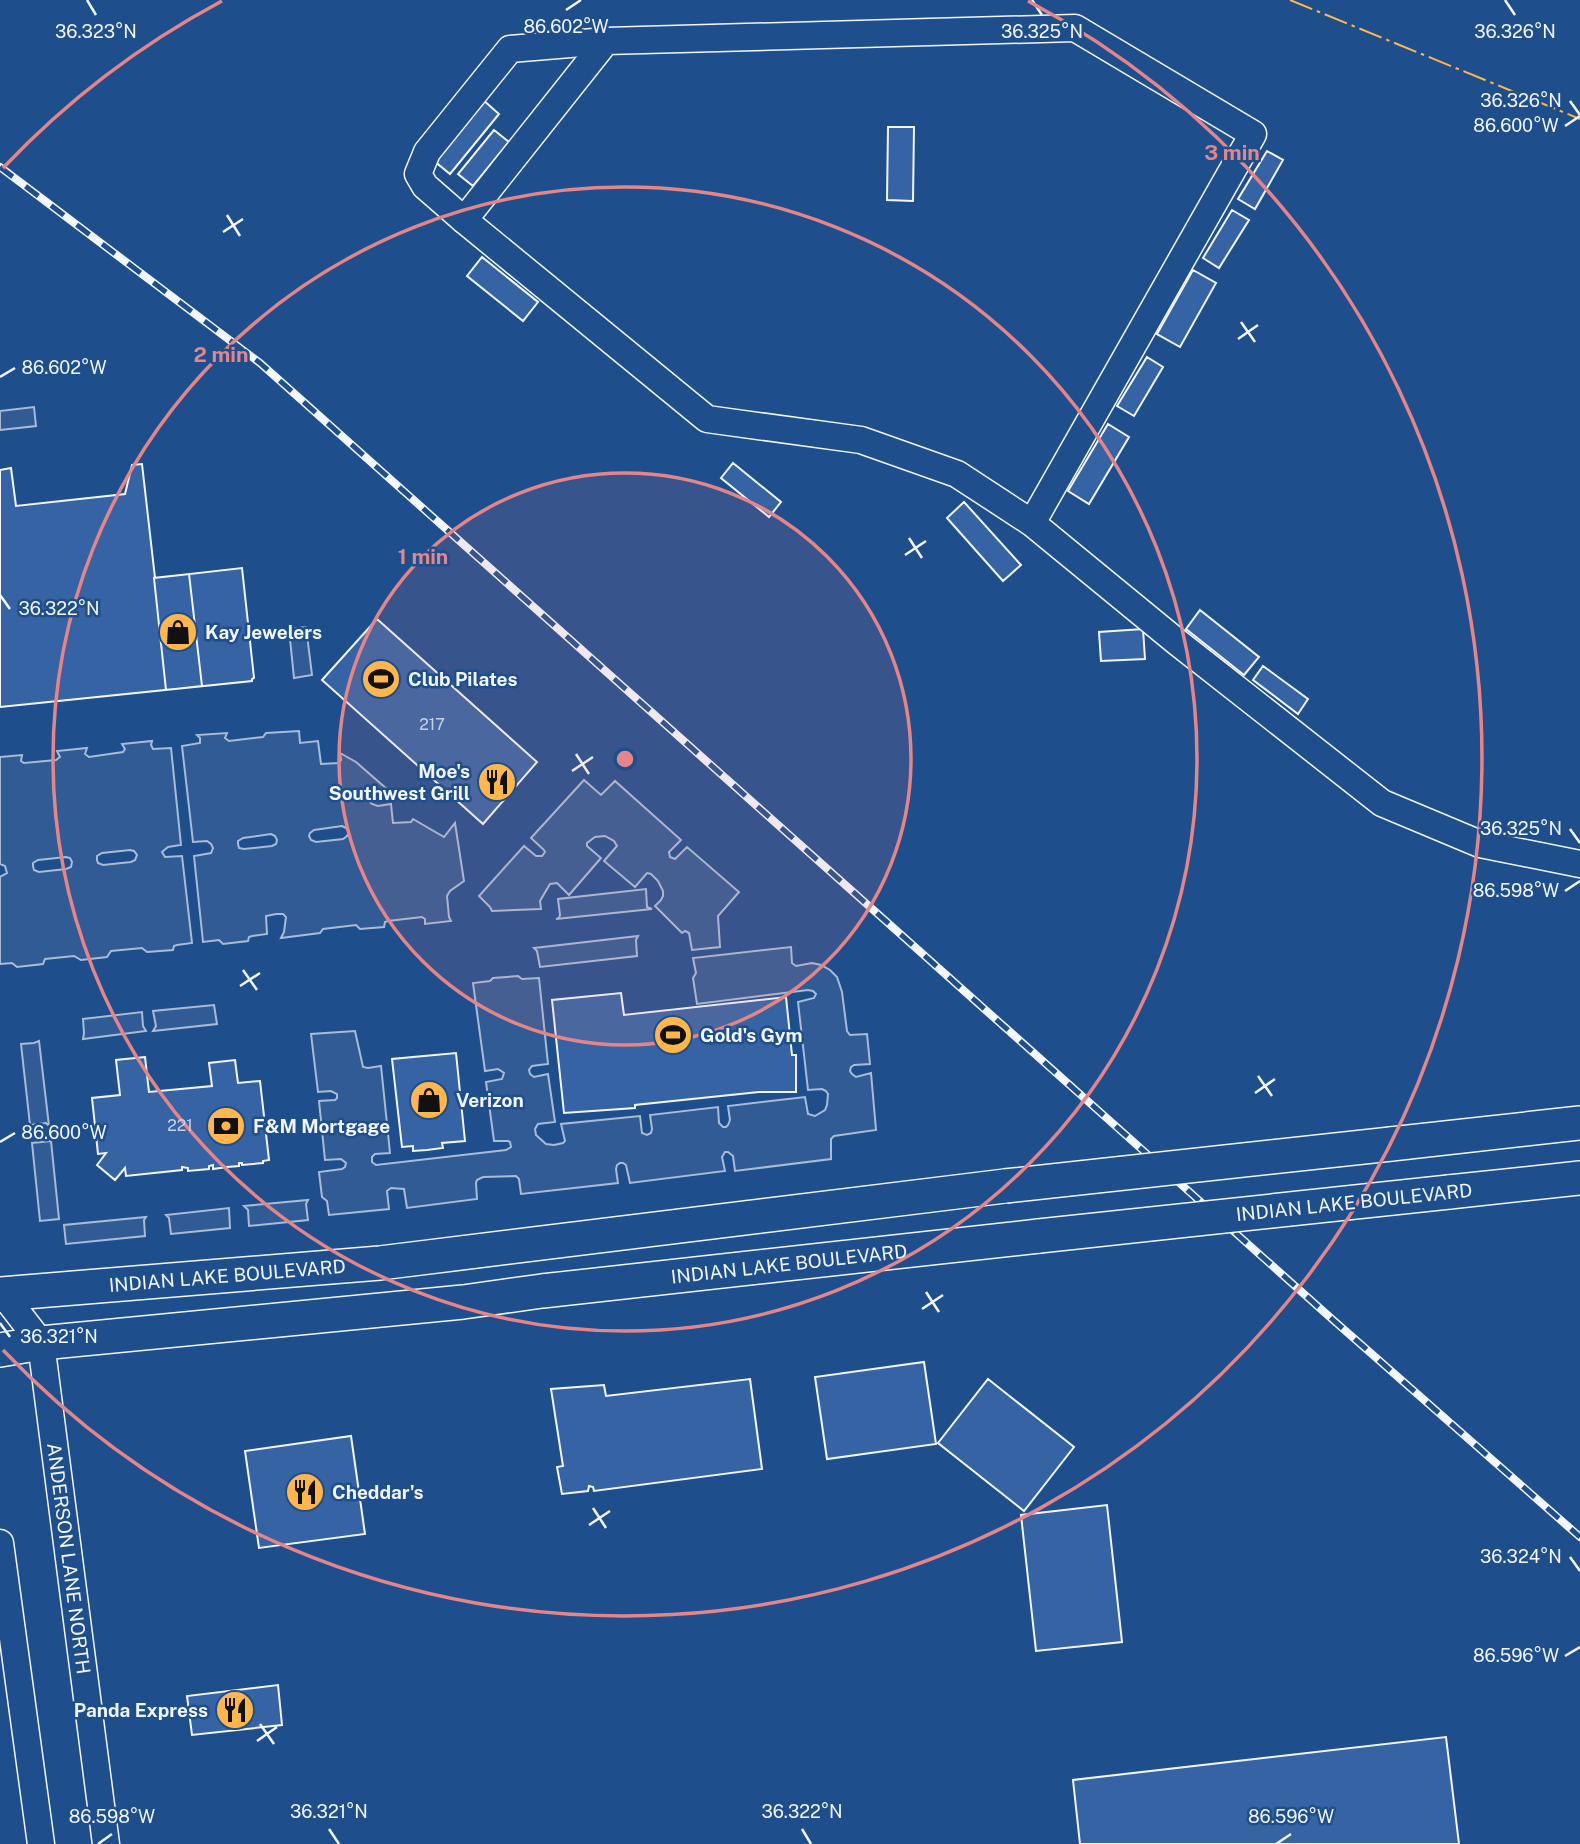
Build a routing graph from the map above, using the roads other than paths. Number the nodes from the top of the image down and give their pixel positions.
1 (606, 41) junction
2 (464, 220) junction
3 (1032, 523) junction
4 (1580, 864) edge
5 (1580, 1123) edge
6 (1580, 1178) edge
7 (1, 1295) edge
8 (41, 1343) junction
9 (0, 1350) edge
10 (0, 1543) edge
11 (41, 1844) edge
12 (106, 1844) edge

1 - 2 street
1 - 2 street
1 - 3 street
2 - 3 street
3 - 4 street
5 - 7 main road, INDIAN LAKE BOULEVARD, bridge
6 - 8 main road, INDIAN LAKE BOULEVARD, bridge
7 - 8 street, ANDERSON LANE NORTH
8 - 9 main road, INDIAN LAKE BOULEVARD
8 - 12 street, ANDERSON LANE NORTH
10 - 11 street

